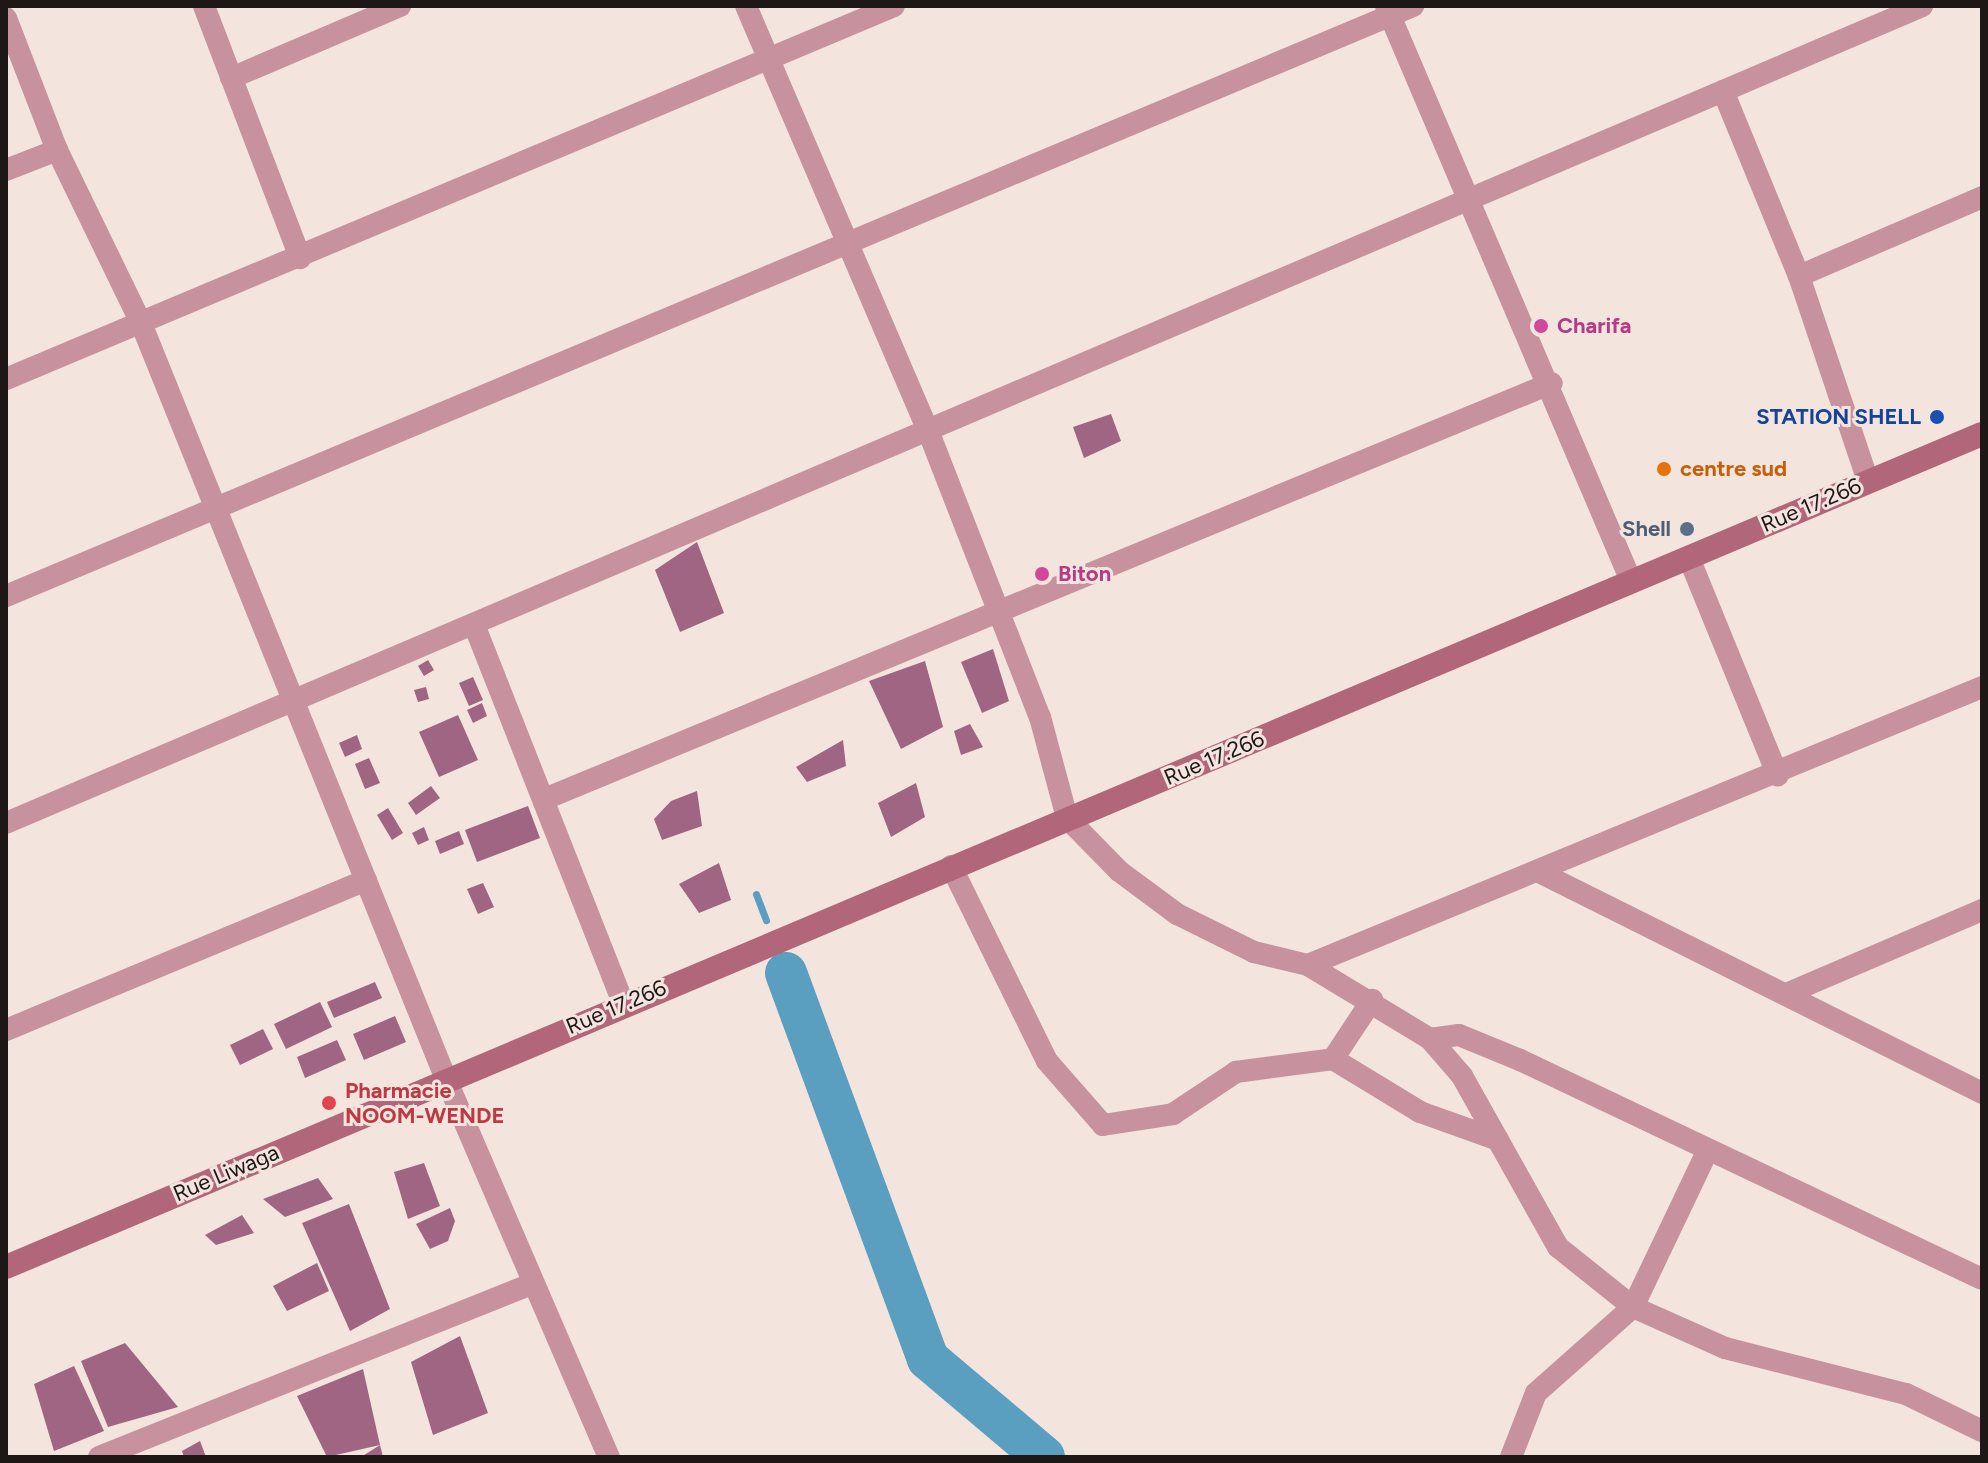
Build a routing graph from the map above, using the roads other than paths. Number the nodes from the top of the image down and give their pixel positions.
1 (204, 6) edge
2 (400, 6) edge
3 (746, 6) edge
4 (894, 6) edge
5 (1413, 6) edge
6 (1922, 6) edge
7 (1388, 11) edge
8 (6, 18) edge
9 (768, 57) junction
10 (231, 78) junction
11 (1723, 91) junction
12 (57, 150) junction
13 (6, 170) edge
14 (1982, 197) edge
15 (1472, 199) junction
16 (850, 243) junction
17 (300, 258) junction
18 (1799, 276) junction
19 (141, 323) junction
20 (6, 379) edge
21 (1552, 383) junction
22 (929, 433) junction
23 (1982, 434) edge
24 (1868, 481) junction
25 (214, 515) junction
26 (1689, 558) junction
27 (1631, 581) junction
28 (6, 596) edge
29 (998, 612) junction
30 (475, 627) junction
31 (1982, 687) edge
32 (291, 703) junction
33 (1778, 776) junction
34 (547, 798) junction
35 (1067, 818) junction
36 (6, 823) edge
37 (951, 866) junction
38 (1541, 873) junction
39 (366, 880) junction
40 (1982, 910) edge
41 (1308, 965) junction
42 (1786, 994) junction
43 (1372, 1000) junction
44 (623, 1003) junction
45 (6, 1030) edge
46 (1430, 1039) junction
47 (1333, 1059) junction
48 (446, 1079) junction
49 (1982, 1093) edge
50 (1498, 1140) junction
51 (1707, 1152) junction
52 (6, 1267) edge
53 (1982, 1279) edge
54 (532, 1284) junction
55 (1633, 1307) junction
56 (1982, 1431) edge
57 (603, 1455) edge
58 (99, 1457) edge
59 (1511, 1457) edge

1 - 10 street
2 - 10 street
3 - 9 street
4 - 9 street
5 - 7 street
6 - 11 street
7 - 15 street
7 - 16 street
8 - 12 street
9 - 16 street
9 - 17 street
10 - 17 street
11 - 15 street
11 - 18 street
12 - 13 street
12 - 19 street
14 - 18 street
15 - 21 street
15 - 22 street
16 - 22 street
16 - 25 street
17 - 19 street
18 - 24 street
19 - 20 street
19 - 25 street
21 - 27 street
21 - 29 street
22 - 29 street
22 - 30 street
23 - 24 main road, Rue 17.266
24 - 26 main road, Rue 17.266
25 - 28 street
25 - 32 street
26 - 27 main road, Rue 17.266
26 - 33 street
27 - 35 main road, Rue 17.266
29 - 34 street
29 - 35 street
30 - 32 street
30 - 34 street
31 - 33 street
32 - 36 street
32 - 39 street
33 - 38 street
34 - 44 street
35 - 37 main road, Rue 17.266
35 - 41 street
37 - 44 main road, Rue 17.266
37 - 47 street
38 - 41 street
38 - 42 street
39 - 45 street
39 - 48 street
40 - 42 street
41 - 43 street
42 - 49 street
43 - 46 street
43 - 47 street
44 - 48 main road, Rue 17.266
46 - 50 street
46 - 51 street
47 - 50 street
48 - 52 main road, Rue Liwaga
48 - 54 street
50 - 55 street
51 - 53 street
51 - 55 street
54 - 57 street
54 - 58 street
55 - 56 street
55 - 59 street

